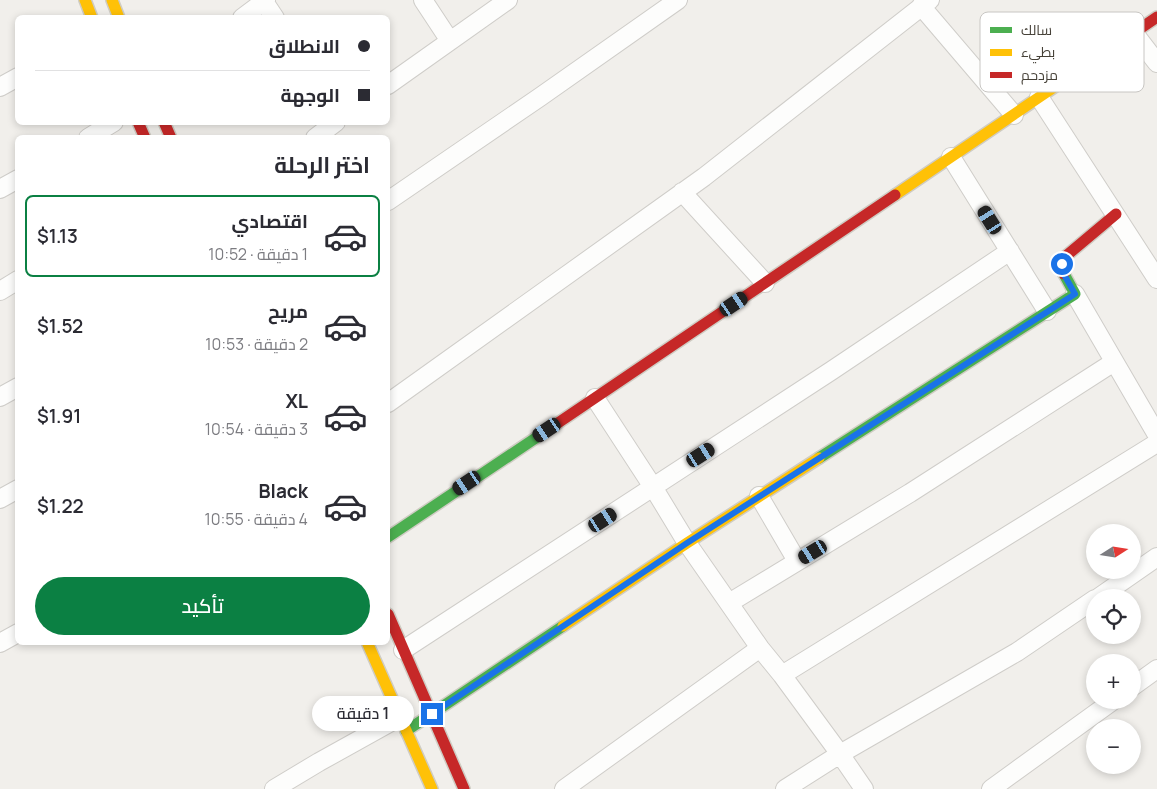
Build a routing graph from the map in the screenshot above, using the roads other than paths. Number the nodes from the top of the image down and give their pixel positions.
1 (84, 0) edge
2 (112, 0) edge
3 (264, 0) edge
4 (423, 0) edge
5 (508, 0) edge
6 (678, 0) edge
7 (925, 3) edge
8 (91, 15) edge
9 (118, 15) edge
10 (246, 15) edge
11 (273, 15) edge
12 (1157, 17) edge
13 (1144, 27) edge
14 (450, 41) junction
15 (1144, 46) edge
16 (1157, 62) edge
17 (980, 72) edge
18 (15, 79) edge
19 (390, 84) edge
20 (0, 87) edge
21 (996, 92) edge
22 (1047, 92) edge
23 (1039, 97) junction
24 (1014, 115) junction
25 (109, 125) edge
26 (332, 125) edge
27 (93, 135) edge
28 (319, 135) edge
29 (951, 158) junction
30 (15, 180) edge
31 (0, 189) edge
32 (682, 192) junction
33 (390, 200) edge
34 (1116, 214) junction
35 (1010, 251) junction
36 (1157, 279) edge
37 (15, 282) edge
38 (765, 283) junction
39 (0, 291) edge
40 (1075, 294) junction
41 (1047, 311) junction
42 (1114, 362) junction
43 (15, 389) edge
44 (0, 397) edge
45 (595, 398) junction
46 (390, 402) edge
47 (1157, 435) edge
48 (1157, 443) edge
49 (653, 487) junction
50 (15, 491) edge
51 (759, 496) junction
52 (0, 499) edge
53 (390, 536) edge
54 (687, 543) junction
55 (1157, 557) edge
56 (797, 561) junction
57 (1109, 589) edge
58 (729, 602) junction
59 (1086, 605) edge
60 (390, 619) edge
61 (15, 635) edge
62 (0, 643) edge
63 (369, 645) edge
64 (760, 648) junction
65 (403, 650) junction
66 (1157, 669) edge
67 (782, 675) junction
68 (1141, 680) edge
69 (1102, 709) edge
70 (432, 714) junction
71 (403, 724) junction
72 (840, 754) junction
73 (274, 789) edge
74 (432, 789) edge
75 (464, 789) edge
76 (564, 789) edge
77 (785, 789) edge
78 (864, 789) edge
79 (991, 789) edge

1 - 8 street
2 - 9 street
3 - 10 street
3 - 11 street
4 - 14 street
5 - 14 street
6 - 33 street
7 - 17 street
7 - 32 street
12 - 13 street
14 - 19 street
15 - 16 street
18 - 20 street
21 - 24 street
22 - 23 street
23 - 24 street
23 - 34 street
24 - 29 street
25 - 27 street
26 - 28 street
29 - 35 street
29 - 38 street
30 - 31 street
32 - 38 street
32 - 46 street
34 - 36 street
34 - 40 street
35 - 41 street
35 - 49 street
37 - 39 street
38 - 45 street
40 - 41 street
40 - 42 street
41 - 51 street
42 - 47 street
42 - 56 street
43 - 44 street
45 - 49 street
45 - 53 street
48 - 67 street
49 - 54 street
49 - 65 street
50 - 52 street
51 - 54 street
51 - 56 street
54 - 58 street
54 - 70 street
55 - 57 street
56 - 58 street
58 - 64 street
59 - 72 street
60 - 65 street
61 - 62 street
63 - 71 street
64 - 67 street
64 - 76 street
65 - 70 street
66 - 68 street
67 - 72 street
69 - 79 street
70 - 71 street
70 - 75 street
71 - 73 street
71 - 74 street
72 - 77 street
72 - 78 street

